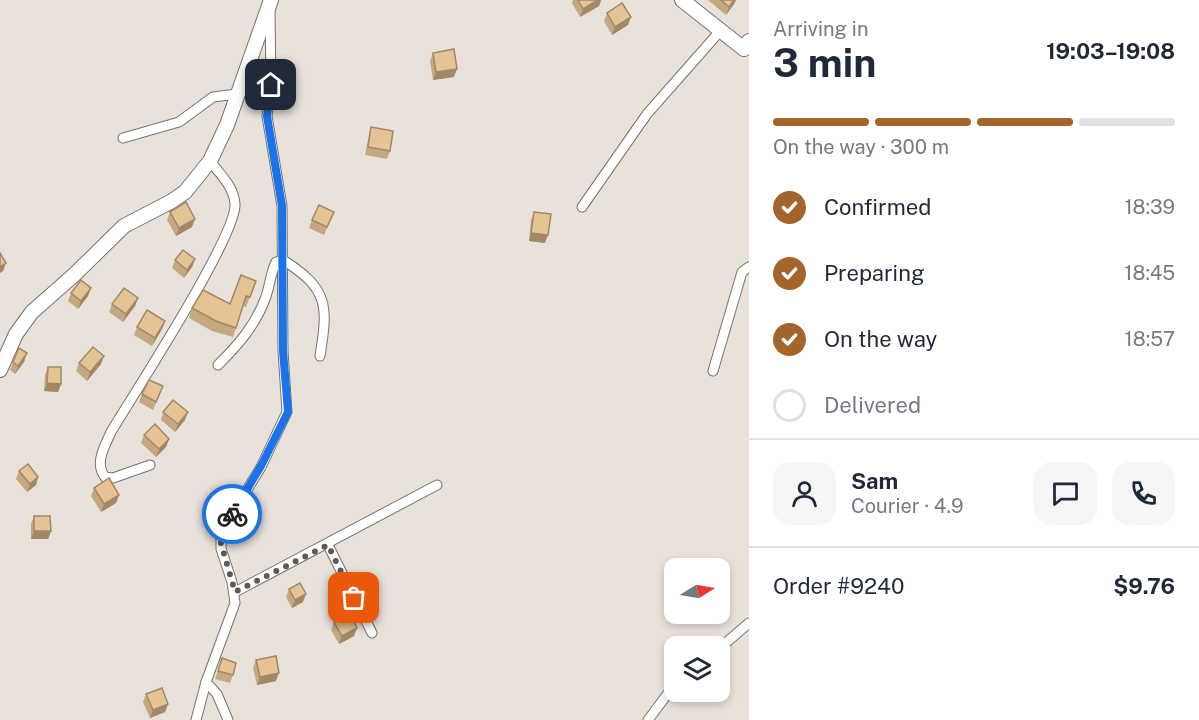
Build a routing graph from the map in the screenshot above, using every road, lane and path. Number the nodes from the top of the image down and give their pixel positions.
1 (682, 0) edge
2 (271, 5) edge
3 (721, 30) junction
4 (749, 41) edge
5 (237, 94) junction
6 (123, 138) dead end
7 (210, 161) junction
8 (582, 207) dead end
9 (283, 260) junction
10 (749, 267) edge
11 (320, 356) dead end
12 (219, 365) dead end
13 (0, 370) edge
14 (713, 371) dead end
15 (150, 465) dead end
16 (437, 485) dead end
17 (328, 545) junction
18 (235, 592) junction
19 (749, 623) edge
20 (372, 633) dead end
21 (730, 639) edge
22 (206, 682) junction
23 (664, 699) edge
24 (196, 720) edge
25 (228, 720) edge
26 (648, 720) edge

1 - 3 main road
2 - 5 main road
2 - 9 street
3 - 4 main road
3 - 8 street
5 - 6 street
5 - 7 main road
7 - 13 main road
7 - 15 street
9 - 11 street
9 - 12 street
9 - 18 street
10 - 14 street
16 - 17 street
17 - 18 street
17 - 20 street
18 - 22 street
19 - 21 street
22 - 24 street
22 - 25 street
23 - 26 street

